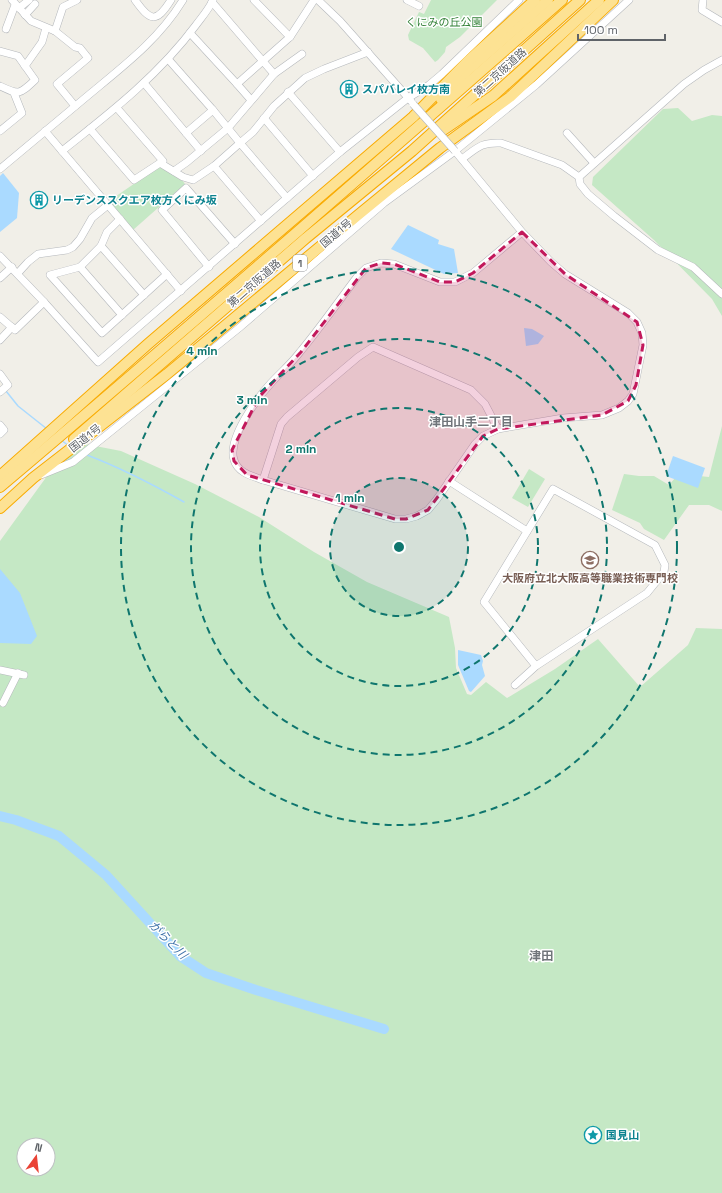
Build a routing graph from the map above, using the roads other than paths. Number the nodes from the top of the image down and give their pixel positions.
1 (77, 0) edge
2 (135, 0) edge
3 (171, 0) edge
4 (183, 0) edge
5 (254, 0) edge
6 (314, 0) edge
7 (318, 0) edge
8 (407, 0) edge
9 (519, 0) edge
10 (535, 0) edge
11 (548, 0) edge
12 (562, 0) edge
13 (580, 0) edge
14 (599, 0) edge
15 (613, 0) edge
16 (629, 0) edge
17 (702, 0) edge
18 (213, 1) edge
19 (32, 2) edge
20 (15, 4) edge
21 (419, 6) dead end
22 (24, 15) junction
23 (722, 22) edge
24 (6, 28) dead end
25 (46, 28) junction
26 (55, 31) junction
27 (190, 33) junction
28 (290, 37) junction
29 (0, 51) edge
30 (368, 52) junction
31 (302, 54) dead end
32 (168, 59) junction
33 (722, 60) edge
34 (264, 61) junction
35 (25, 66) junction
36 (274, 74) junction
37 (144, 84) junction
38 (237, 84) junction
39 (0, 86) edge
40 (288, 92) junction
41 (14, 93) junction
42 (408, 98) junction
43 (251, 100) junction
44 (75, 106) junction
45 (117, 108) junction
46 (213, 110) junction
47 (264, 118) junction
48 (228, 128) junction
49 (1, 129) edge
50 (90, 129) junction
51 (45, 131) junction
52 (186, 133) junction
53 (567, 133) dead end
54 (240, 143) junction
55 (396, 147) junction
56 (62, 151) junction
57 (201, 151) junction
58 (412, 151) junction
59 (455, 151) junction
60 (340, 152) junction
61 (462, 159) junction
62 (160, 163) junction
63 (594, 163) junction
64 (214, 166) junction
65 (0, 169) edge
66 (174, 171) junction
67 (313, 176) junction
68 (579, 177) junction
69 (287, 198) junction
70 (108, 205) junction
71 (120, 219) junction
72 (261, 221) junction
73 (522, 232) junction
74 (235, 244) junction
75 (101, 246) junction
76 (0, 256) edge
77 (12, 267) junction
78 (80, 267) junction
79 (209, 267) junction
80 (18, 273) junction
81 (167, 274) junction
82 (0, 278) edge
83 (181, 291) junction
84 (722, 294) edge
85 (144, 295) junction
86 (44, 302) junction
87 (122, 315) junction
88 (0, 317) edge
89 (12, 328) junction
90 (0, 340) edge
91 (0, 375) edge
92 (0, 392) edge
93 (0, 426) edge
94 (498, 429) junction
95 (0, 434) edge
96 (0, 476) edge
97 (34, 478) junction
98 (263, 480) junction
99 (449, 482) junction
100 (0, 487) edge
101 (0, 506) edge
102 (527, 530) junction
103 (536, 666) junction
104 (0, 670) edge
105 (514, 685) dead end
106 (4, 703) edge

1 - 26 street
2 - 3 street
4 - 44 street
5 - 28 street
6 - 28 street
7 - 30 street
8 - 21 street
9 - 42 street
10 - 96 highway
11 - 55 highway
12 - 55 highway, 第二京阪道路
13 - 58 highway, 第二京阪道路
14 - 58 highway
15 - 97 highway, 国道1号 / 1
16 - 59 street
17 - 23 street
18 - 27 street
18 - 34 street
19 - 20 street
19 - 22 street
20 - 22 street
20 - 24 street
22 - 25 street
25 - 26 street
25 - 35 street
26 - 44 street
27 - 32 street
27 - 38 street
28 - 34 street
29 - 35 street
30 - 40 street
30 - 42 street
31 - 36 street
32 - 37 street
32 - 46 street
33 - 63 street
34 - 36 street
34 - 38 street
35 - 41 street
36 - 43 street
37 - 45 street
37 - 52 street
38 - 43 street
39 - 41 street
40 - 47 street
40 - 60 street
41 - 49 street
42 - 59 street, bridge
42 - 60 street
43 - 48 street
44 - 51 street
45 - 50 street
45 - 62 street
46 - 48 street
46 - 52 street
47 - 54 street
47 - 67 street
48 - 54 street
48 - 57 street
50 - 56 street
50 - 62 street
51 - 56 street
51 - 65 street
52 - 57 street
53 - 63 street
54 - 64 street
54 - 69 street
55 - 100 highway, 第二京阪道路
56 - 70 street
57 - 66 street
58 - 101 highway, 第二京阪道路
59 - 61 street
59 - 97 street
60 - 67 street
61 - 68 street
61 - 73 street
62 - 66 street
63 - 68 street
64 - 66 street
64 - 72 street
67 - 69 street
68 - 84 street
69 - 72 street
70 - 71 street
70 - 80 street
71 - 75 street
71 - 81 street
72 - 74 street
73 - 94 street
73 - 98 street
74 - 79 street
74 - 79 street
75 - 78 street
75 - 85 street
76 - 77 street
77 - 80 street
77 - 82 street
78 - 87 street
78 - 87 street
79 - 83 street
80 - 86 street
81 - 83 street
81 - 85 street
83 - 86 street
85 - 87 street
86 - 89 street
88 - 89 street
89 - 90 street
91 - 92 street
93 - 95 street
94 - 98 street
94 - 99 street
97 - 101 highway, 国道1号 / 1
98 - 99 street
99 - 102 street
102 - 103 street
102 - 103 street
103 - 105 street
104 - 106 street

